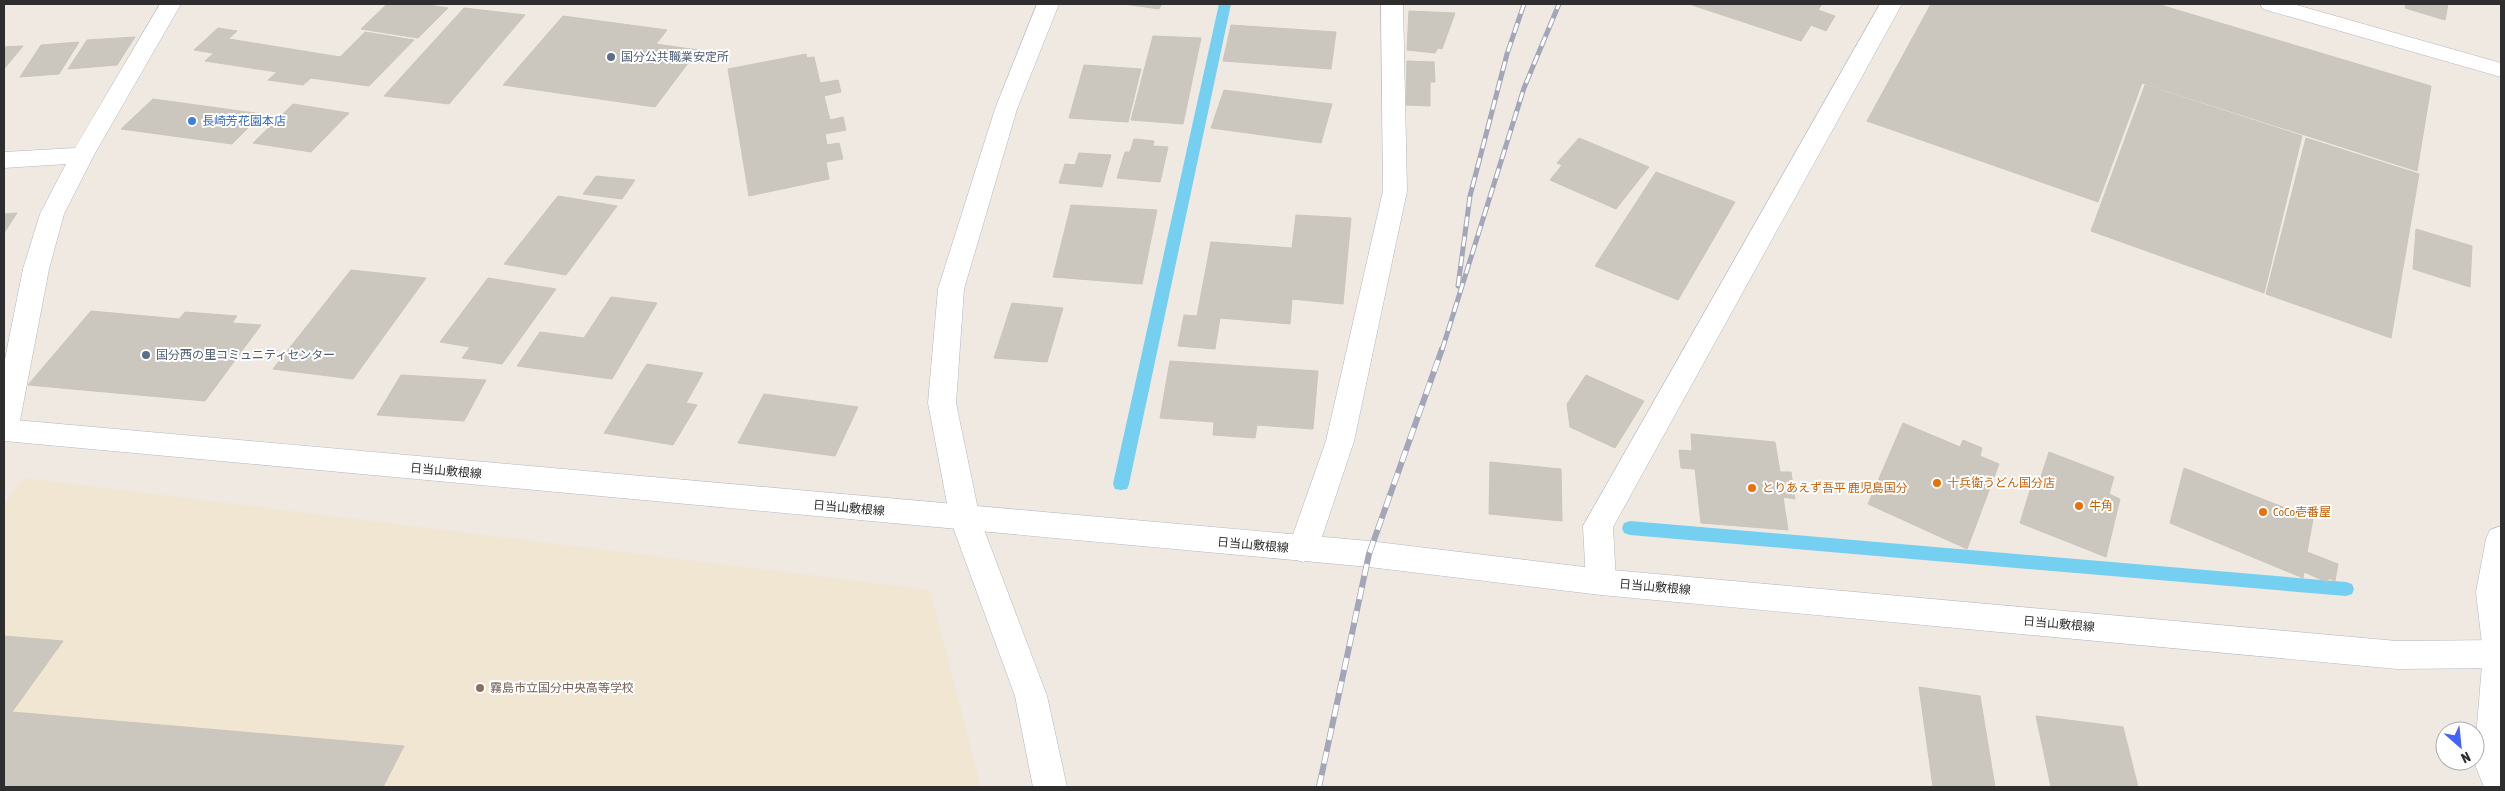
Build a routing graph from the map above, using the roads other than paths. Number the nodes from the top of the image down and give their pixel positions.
1 (170, 4) edge
2 (1048, 4) edge
3 (1392, 4) edge
4 (1891, 4) edge
5 (2271, 4) edge
6 (2501, 70) edge
7 (82, 155) junction
8 (4, 160) edge
9 (4, 431) edge
10 (965, 519) junction
11 (2501, 539) edge
12 (1303, 549) junction
13 (1601, 582) junction
14 (2500, 654) edge
15 (1050, 787) edge
16 (2501, 787) edge

1 - 7 street
2 - 10 street
3 - 12 street
4 - 13 street
5 - 6 street
7 - 8 street
7 - 9 street
9 - 10 street, 日当山敷根線
10 - 12 street, 日当山敷根線
10 - 15 street
11 - 14 street
12 - 13 street, 日当山敷根線
13 - 14 street, 日当山敷根線
14 - 16 street

